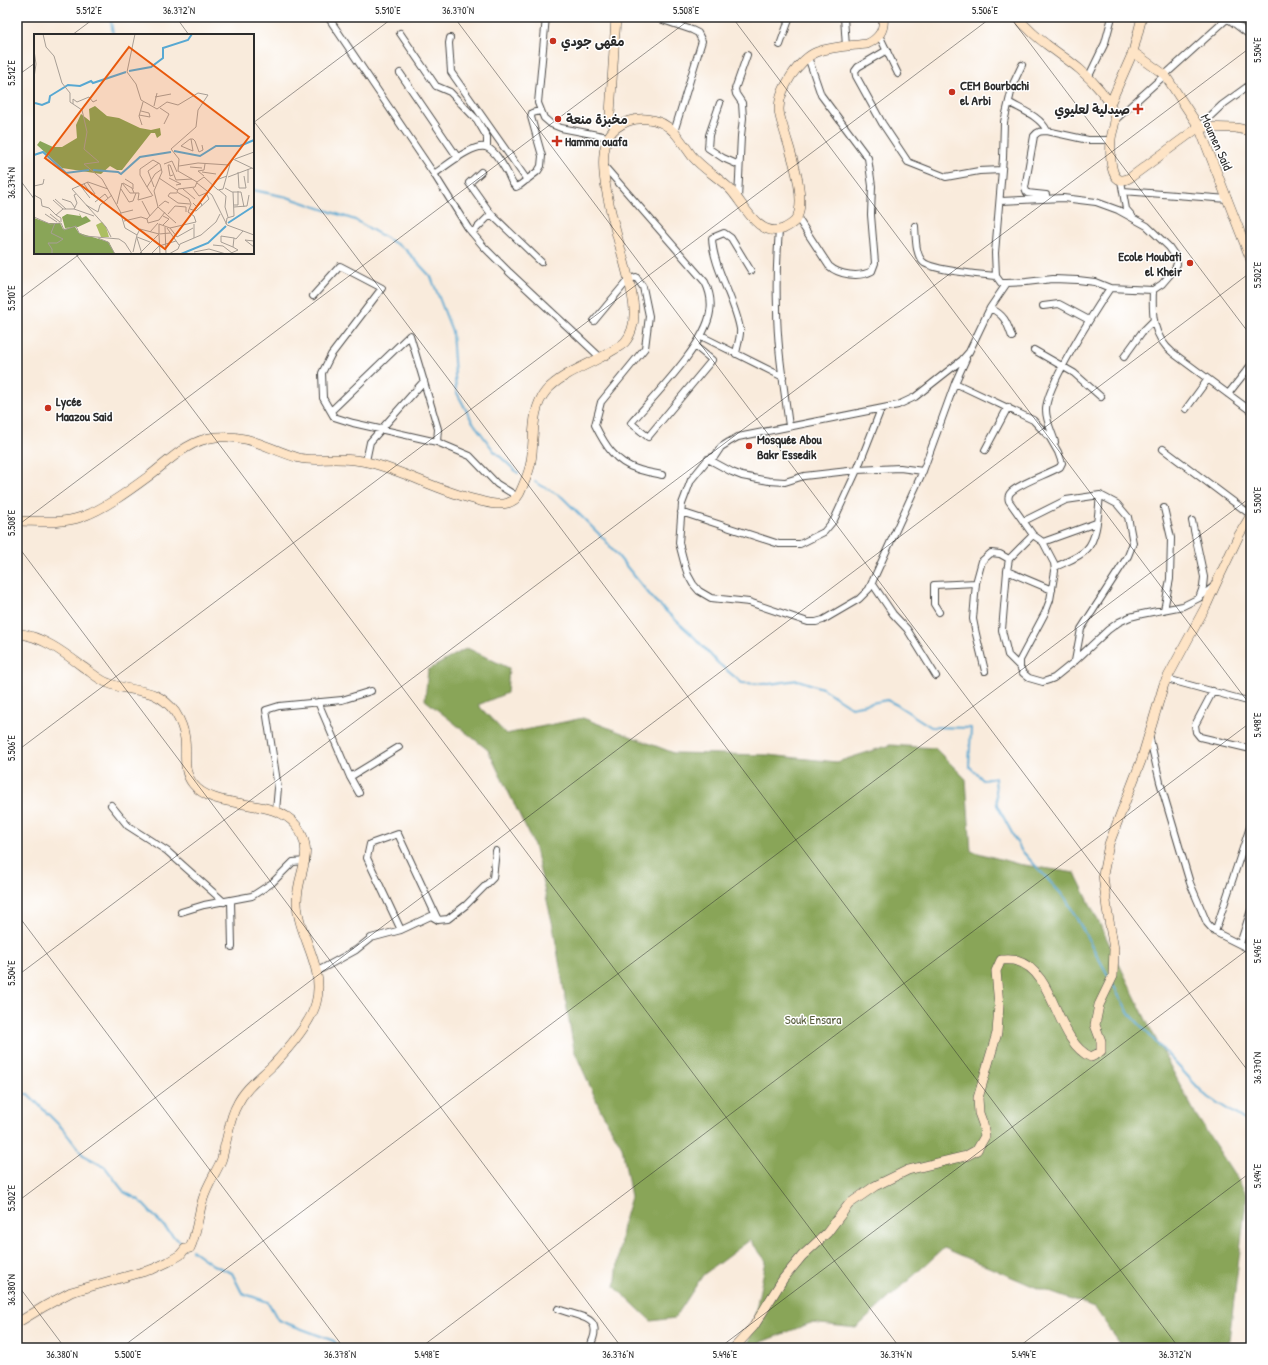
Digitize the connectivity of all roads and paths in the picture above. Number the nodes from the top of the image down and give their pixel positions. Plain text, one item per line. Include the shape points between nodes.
1 (328, 17) edge
2 (546, 17) edge
3 (616, 17) edge
4 (654, 17) edge
5 (790, 17) edge
6 (844, 17) edge
7 (883, 17) edge
8 (1017, 17) edge
9 (1112, 17) edge
10 (1142, 17) edge
11 (1227, 17) edge
12 (400, 32) dead end
13 (879, 35) junction
14 (1251, 36) edge
15 (450, 38) dead end
16 (780, 45) dead end
17 (846, 47) junction
18 (887, 50) junction
19 (1133, 52) junction
20 (746, 55) dead end
21 (808, 56) junction
22 (1022, 65) dead end
23 (400, 74) dead end
24 (898, 74) dead end
25 (1165, 75) junction
26 (1089, 76) junction
27 (1251, 84) edge
28 (1010, 103) junction
29 (720, 104) dead end
30 (1110, 104) junction
31 (540, 111) junction
32 (1115, 120) junction
33 (1199, 127) junction
34 (616, 128) junction
35 (1047, 131) junction
36 (1251, 131) edge
37 (674, 132) junction
38 (608, 137) junction
39 (1111, 140) junction
40 (487, 147) junction
41 (458, 158) junction
42 (602, 164) junction
43 (739, 165) junction
44 (1002, 170) junction
45 (481, 172) dead end
46 (434, 174) junction
47 (527, 180) junction
48 (1121, 181) junction
49 (1123, 191) junction
50 (1063, 198) junction
51 (1228, 199) junction
52 (738, 200) junction
53 (1000, 201) junction
54 (491, 214) junction
55 (797, 217) junction
56 (915, 226) dead end
57 (1147, 226) junction
58 (779, 230) junction
59 (472, 233) junction
60 (1251, 260) edge
61 (541, 262) dead end
62 (751, 271) dead end
63 (996, 276) junction
64 (628, 280) junction
65 (1007, 283) junction
66 (1110, 288) junction
67 (1153, 290) junction
68 (313, 296) dead end
69 (1043, 306) dead end
70 (990, 308) junction
71 (594, 320) dead end
72 (1089, 320) junction
73 (1154, 320) junction
74 (701, 336) junction
75 (1012, 337) dead end
76 (695, 346) junction
77 (1034, 350) dead end
78 (969, 352) junction
79 (736, 354) junction
80 (1124, 357) dead end
81 (601, 358) junction
82 (1251, 365) edge
83 (1063, 366) junction
84 (783, 377) junction
85 (1208, 379) junction
86 (424, 381) junction
87 (955, 383) junction
88 (1228, 394) junction
89 (1101, 397) dead end
90 (1008, 407) junction
91 (882, 409) junction
92 (1186, 409) dead end
93 (331, 411) junction
94 (1251, 411) edge
95 (789, 426) junction
96 (381, 428) junction
97 (437, 442) junction
98 (1163, 449) dead end
99 (984, 450) dead end
100 (1058, 452) junction
101 (708, 459) junction
102 (366, 461) junction
103 (857, 470) junction
104 (923, 471) junction
105 (662, 475) dead end
106 (1100, 495) junction
107 (518, 497) junction
108 (1164, 508) dead end
109 (681, 512) junction
110 (1251, 515) edge
111 (17, 521) edge
112 (1024, 521) junction
113 (1192, 521) dead end
114 (1096, 522) junction
115 (1033, 535) junction
116 (1043, 542) junction
117 (1010, 559) junction
118 (1054, 567) junction
119 (1007, 571) junction
120 (976, 582) junction
121 (872, 583) junction
122 (1215, 586) junction
123 (1052, 590) junction
124 (1199, 598) junction
125 (1164, 610) junction
126 (939, 612) dead end
127 (17, 633) edge
128 (1075, 661) junction
129 (1020, 667) junction
130 (985, 671) dead end
131 (936, 676) dead end
132 (1167, 679) junction
133 (371, 691) dead end
134 (1213, 691) junction
135 (318, 702) junction
136 (1251, 702) edge
137 (1149, 733) junction
138 (399, 747) dead end
139 (1251, 749) edge
140 (350, 777) junction
141 (359, 793) dead end
142 (111, 805) dead end
143 (276, 812) junction
144 (1251, 824) edge
145 (496, 851) dead end
146 (306, 861) junction
147 (228, 901) junction
148 (1251, 910) edge
149 (181, 912) dead end
150 (438, 920) junction
151 (400, 930) junction
152 (1215, 932) junction
153 (1240, 944) junction
154 (232, 947) dead end
155 (1251, 950) edge
156 (316, 972) junction
157 (558, 1309) dead end
158 (17, 1323) edge
159 (589, 1348) edge
160 (734, 1348) edge

1 - 46 street
2 - 31 street via 538,103
3 - 34 main road via 610,114 611,122
4 - 37 street via 692,30 698,33 702,41
5 - 16 street
6 - 17 street
7 - 13 main road
8 - 26 main road via 1025,27
9 - 26 street via 1105,43
10 - 19 main road
11 - 14 street
11 - 25 street
12 - 40 street via 436,86 450,92 477,120 487,137
13 - 17 main road via 867,44
13 - 18 street
15 - 47 street via 451,72
17 - 21 main road via 822,50
18 - 24 street
18 - 44 street via 855,71 882,123 908,162 946,177
19 - 25 main road, Moumen Said
19 - 30 main road
20 - 43 street via 735,89 742,103 744,118
21 - 55 main road via 786,85 779,109 799,191
21 - 55 street via 821,95 868,158 872,186 871,215 875,263 872,271 856,274 834,271
22 - 28 street via 1013,84
23 - 41 street
25 - 32 street
25 - 33 main road, Moumen Said
26 - 30 main road
27 - 33 street via 1222,105
28 - 35 street via 1038,120
28 - 44 street via 1004,122
29 - 43 street via 708,136 708,148
30 - 32 main road
31 - 38 street via 551,124 561,128
31 - 47 street via 532,113 531,117 542,156 541,166
32 - 39 main road
33 - 36 main road
33 - 48 main road via 1126,181
33 - 51 main road, Moumen Said
34 - 37 main road via 631,120 643,118 658,121
34 - 38 main road
35 - 39 street via 1088,140
35 - 50 street via 1041,131 1034,136 1026,191
37 - 52 main road via 705,170 729,188
38 - 42 main road
39 - 48 main road via 1111,167
40 - 41 street via 473,148
40 - 47 street via 499,160 513,185 516,187
41 - 46 street
42 - 64 main road
42 - 74 street via 705,282 709,290 711,307
43 - 52 street
44 - 53 street
45 - 54 street via 469,183
46 - 59 street
48 - 49 street
49 - 51 street
49 - 57 street via 1126,209
50 - 53 street
50 - 57 street via 1096,202 1118,210
51 - 60 main road, Moumen Said
52 - 58 main road via 764,228
53 - 63 street via 995,253
54 - 59 street
54 - 61 street
55 - 58 main road via 793,223
56 - 63 street via 918,253 924,262 932,266
57 - 67 street via 1169,247 1176,257 1177,264 1162,284
58 - 84 street via 777,308
59 - 81 street via 509,272
62 - 79 street via 732,238 724,233 712,238 712,250 729,293 740,331
63 - 65 street via 1001,283
64 - 71 street
64 - 81 main road via 634,316 631,331 625,341
64 - 105 street via 636,277 643,287 649,316 645,348 601,402 595,425 604,444 622,463 638,470
65 - 66 street via 1053,279 1078,280 1095,282
65 - 70 street
66 - 67 street
66 - 72 street
67 - 73 street
68 - 93 street via 340,266 382,288 331,355 322,373 323,398
69 - 72 street via 1059,304
70 - 75 street via 999,312 1006,321
70 - 78 street
72 - 83 street
73 - 80 street
73 - 85 street via 1157,333 1168,349
74 - 76 street
74 - 79 street
76 - 76 street via 712,360 648,437 631,423
77 - 83 street
78 - 87 street
78 - 91 street via 957,365 915,397
79 - 84 street
81 - 107 main road via 553,384 542,397 536,412 529,469
82 - 88 street
83 - 89 street
83 - 100 street via 1050,390 1046,410
84 - 95 street
85 - 88 street
85 - 92 street
86 - 93 street via 410,334
86 - 96 street
86 - 97 street via 438,429
87 - 90 street
87 - 104 street
88 - 94 street
90 - 99 street
90 - 100 street via 1033,420 1050,438
91 - 95 street
91 - 103 street
93 - 96 street via 334,417
95 - 101 street via 738,437
96 - 97 street
96 - 102 street via 370,442
97 - 107 street via 470,456 497,484
98 - 110 street
100 - 112 street via 1062,463 1060,467 1010,493 1008,497
101 - 103 street via 742,476 768,481 785,482 804,476
101 - 109 street via 691,480
102 - 107 main road via 450,493 480,501 504,504
102 - 111 main road via 312,460 254,441 214,437 185,447 148,477 90,514 64,521
103 - 104 street via 900,468
103 - 109 street via 834,520 824,532 800,544 779,544
104 - 121 street
106 - 112 street via 1066,500
106 - 114 street
106 - 128 street via 1117,504 1128,517 1133,543 1128,556 1081,629
108 - 125 street via 1171,538 1170,579
109 - 121 street via 679,543 688,574 699,591 711,598 749,602 808,622 816,622 859,599
110 - 122 main road
112 - 115 street
113 - 124 street via 1204,577
114 - 116 street
114 - 118 street via 1095,537 1087,550 1074,559
115 - 116 street
115 - 117 street
116 - 118 street
117 - 119 street
117 - 120 street via 991,553 982,561
118 - 123 street
119 - 123 street
119 - 129 street via 1002,630 1008,655
120 - 126 street via 934,585 934,604
120 - 130 street via 973,619
121 - 131 street via 893,614 907,629
122 - 124 street
122 - 132 main road
123 - 129 street via 1045,613 1020,660
124 - 125 street via 1184,606
125 - 128 street via 1119,622
127 - 143 main road via 41,639 59,648 105,682 152,693 164,701 175,712 182,725 185,767 194,785 219,799
128 - 129 street via 1054,678 1042,682 1029,678
132 - 134 street
132 - 137 main road
133 - 135 street via 342,700
134 - 136 street
134 - 139 street via 1195,725 1196,732 1200,736
135 - 140 street
135 - 143 street via 266,710 278,788
137 - 152 street via 1160,782 1190,883 1207,922
137 - 160 main road via 1141,761 1108,844 1104,875 1114,949 1113,976 1099,1005 1095,1025 1101,1041 1101,1052 1091,1057 1084,1054 1075,1044 1042,981 1029,966 1016,960 1001,960 996,971 999,1005 996,1033 978,1098 985,1136 977,1150 966,1156 908,1170 875,1186 849,1204 827,1233 802,1256 783,1279 754,1326
138 - 140 street
140 - 141 street
142 - 147 street via 128,826 167,851
143 - 146 main road via 294,822 302,833 306,846
144 - 152 street
145 - 150 street via 493,878 448,919
146 - 147 street via 292,862 272,883 252,896
146 - 156 main road via 298,887 297,901 299,917
147 - 149 street
147 - 154 street
148 - 153 street
150 - 151 street via 431,916
150 - 151 street via 398,834 370,844 367,858
151 - 156 street via 371,938 356,950
152 - 153 street
153 - 155 street
156 - 158 main road via 318,990 311,1016 274,1064 246,1091 233,1112 221,1161 202,1202 194,1241 188,1249 153,1269 72,1292
157 - 159 street via 593,1322 596,1329 595,1338

